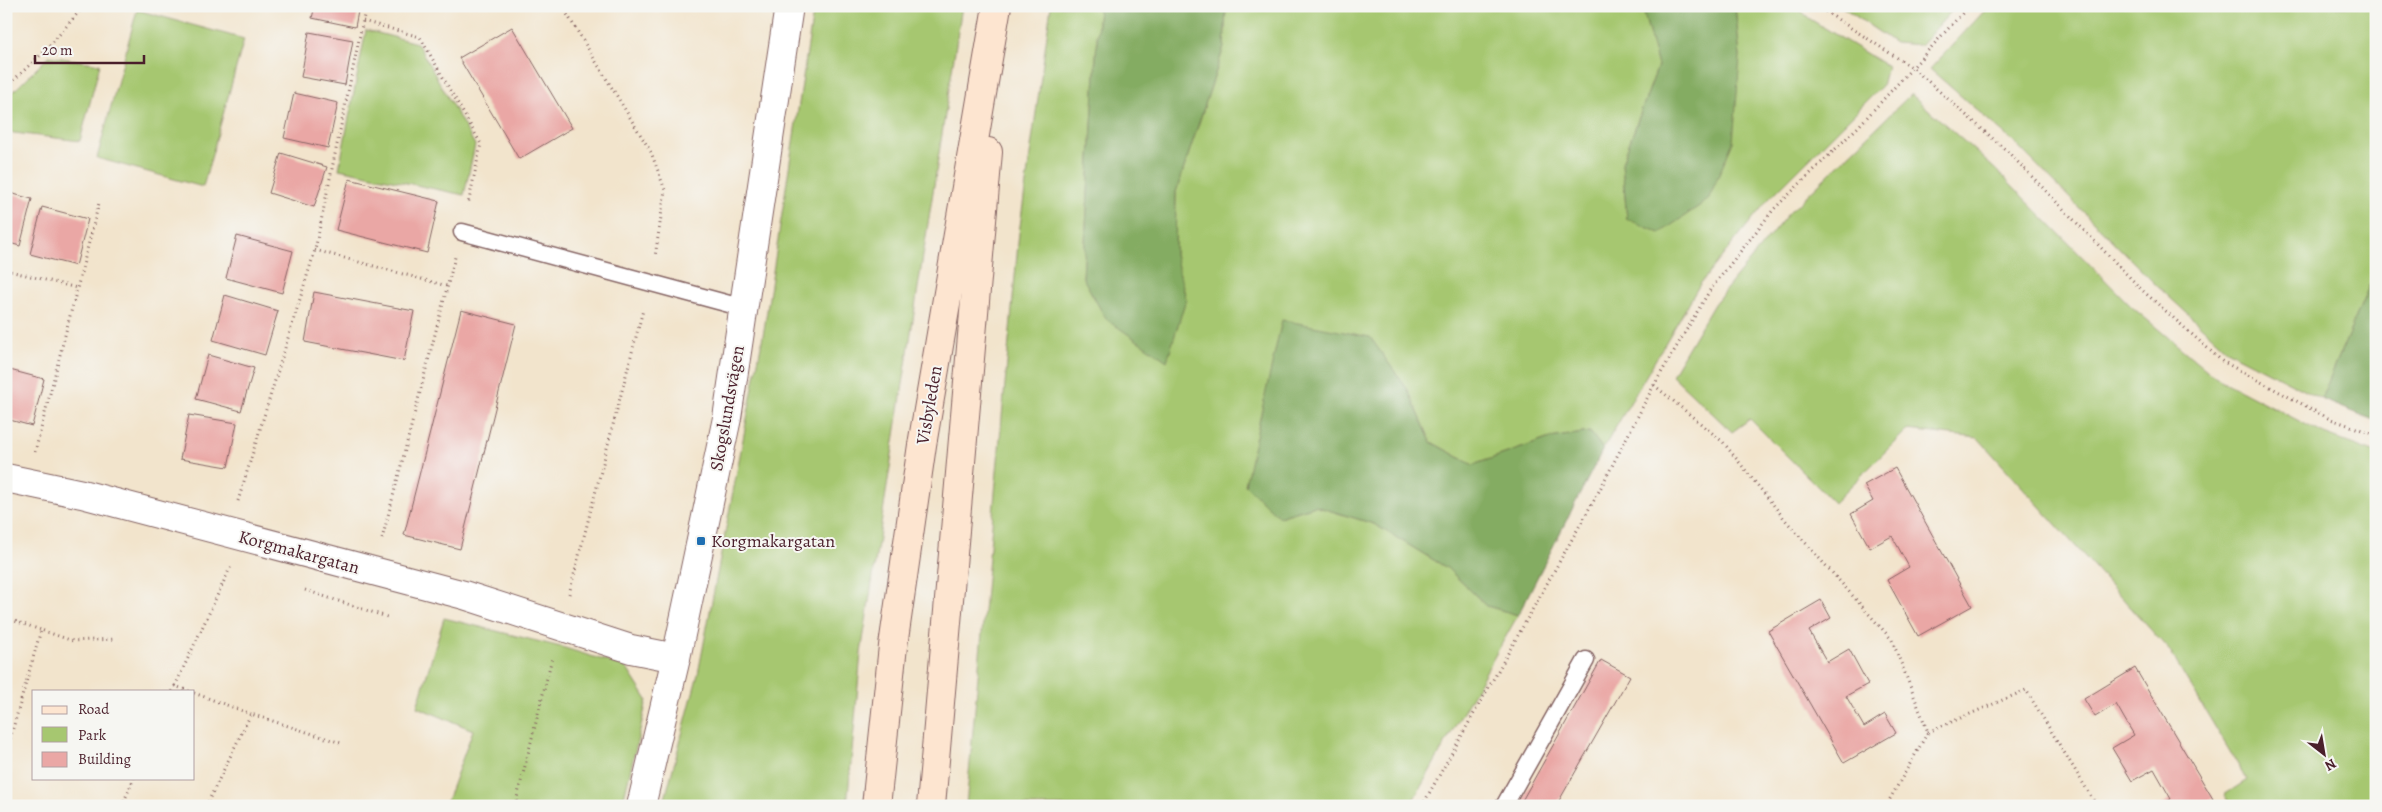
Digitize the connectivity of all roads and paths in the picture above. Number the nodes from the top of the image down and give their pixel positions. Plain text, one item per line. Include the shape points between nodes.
1 (84, 6) edge
2 (366, 6) edge
3 (562, 6) edge
4 (789, 6) edge
5 (997, 6) edge
6 (1001, 6) edge
7 (1817, 6) edge
8 (1969, 6) edge
9 (363, 21) junction
10 (1913, 68) junction
11 (6, 87) edge
12 (99, 203) dead end
13 (462, 232) junction
14 (315, 250) junction
15 (6, 270) edge
16 (650, 283) junction
17 (448, 286) junction
18 (77, 288) junction
19 (744, 308) junction
20 (1654, 385) junction
21 (2376, 436) edge
22 (34, 455) dead end
23 (6, 478) edge
24 (228, 534) junction
25 (240, 568) dead end
26 (373, 572) junction
27 (296, 586) dead end
28 (387, 617) dead end
29 (6, 618) edge
30 (560, 627) junction
31 (41, 630) junction
32 (115, 639) dead end
33 (676, 658) junction
34 (1586, 660) dead end
35 (175, 686) junction
36 (173, 690) edge
37 (186, 690) edge
38 (195, 693) edge
39 (251, 714) junction
40 (1928, 732) junction
41 (341, 743) dead end
42 (6, 754) edge
43 (133, 780) edge
44 (122, 806) edge
45 (206, 806) edge
46 (515, 806) edge
47 (641, 806) edge
48 (876, 806) edge
49 (931, 806) edge
50 (1422, 806) edge
51 (1504, 806) edge
52 (1886, 806) edge
53 (2097, 806) edge

1 - 11 path via 45,51
2 - 9 path
3 - 16 path via 651,152 665,190
4 - 19 street, Skogslundsvägen
5 - 48 main road, Visbyleden via 922,445 893,646
6 - 49 main road, Visbyleden
7 - 10 path
8 - 10 path
9 - 13 path via 420,37 481,144
9 - 14 path
10 - 20 path via 1774,209 1710,290
10 - 21 path via 2008,152 2142,290 2222,361 2328,418
12 - 18 path
13 - 16 lane
13 - 17 path
14 - 17 path
14 - 24 path
15 - 18 path
16 - 19 lane
16 - 30 path
17 - 26 path
18 - 22 path
19 - 33 street, Skogslundsvägen via 727,418
20 - 40 path via 1723,442 1787,522 1892,640
20 - 50 path via 1598,493
23 - 24 street, Korgmakargatan via 82,494
24 - 26 street, Korgmakargatan
25 - 35 path via 231,565
26 - 30 street, Korgmakargatan via 464,595
27 - 28 path
29 - 31 path
30 - 33 street, Korgmakargatan via 631,649
30 - 46 path
31 - 32 path via 74,641
31 - 42 path
33 - 47 street, Skogslundsvägen
34 - 51 lane
35 - 36 path
35 - 37 path
38 - 39 path
39 - 41 path
39 - 45 path
40 - 52 path
40 - 53 path via 2026,690
43 - 44 path

